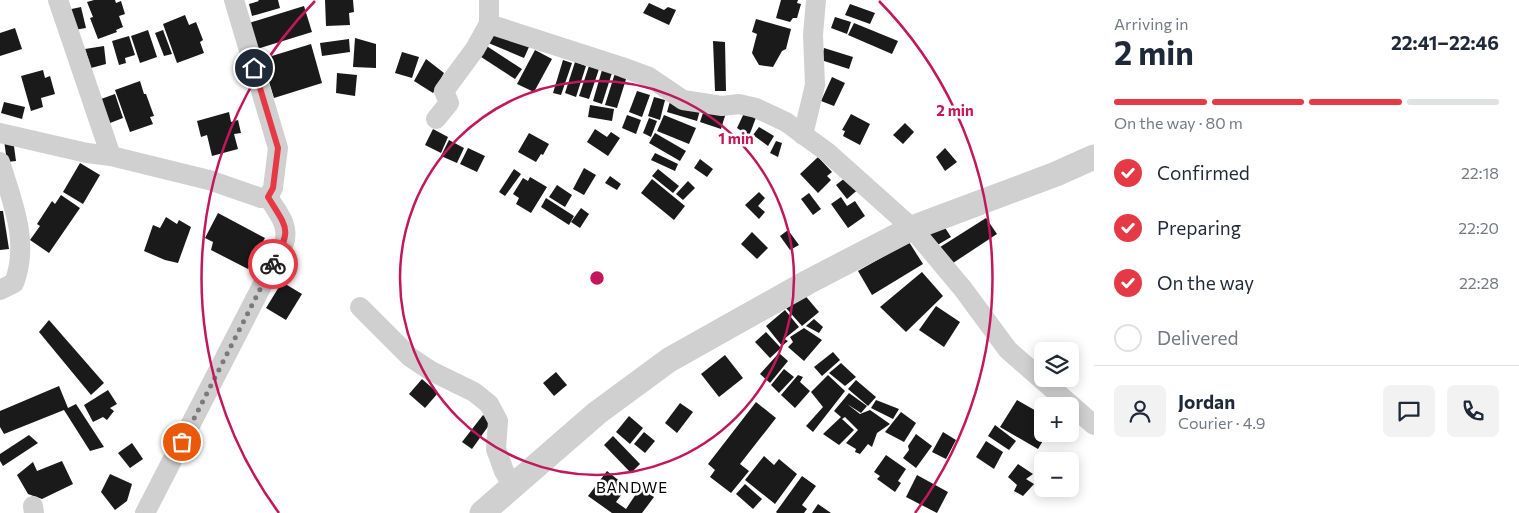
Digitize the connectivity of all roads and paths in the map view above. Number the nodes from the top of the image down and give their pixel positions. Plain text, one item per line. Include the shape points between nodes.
1 (58, 0) edge
2 (234, 0) edge
3 (489, 0) edge
4 (816, 0) edge
5 (489, 24) junction
6 (436, 119) dead end
7 (0, 133) edge
8 (803, 135) junction
9 (111, 156) junction
10 (1094, 157) edge
11 (0, 162) edge
12 (3, 184) edge
13 (268, 197) junction
14 (912, 228) junction
15 (0, 290) edge
16 (360, 307) dead end
17 (1094, 425) edge
18 (513, 486) junction
19 (145, 513) edge
20 (482, 513) edge

1 - 9 street
2 - 13 street via 278,148 273,188
3 - 5 street
4 - 8 street via 813,35 815,85
5 - 6 street via 444,91 449,103
5 - 8 street via 622,67 649,78 682,100 756,108 786,122
7 - 9 street
8 - 14 street via 827,152
9 - 13 street via 209,180 261,198
10 - 14 street
11 - 12 street
12 - 15 street via 13,201 21,253 14,283
13 - 19 street via 286,228 284,243
14 - 17 street via 1008,350
14 - 18 street via 669,360 597,413
16 - 18 street via 410,357 430,371 474,392 489,404 498,421 496,450
18 - 20 street

